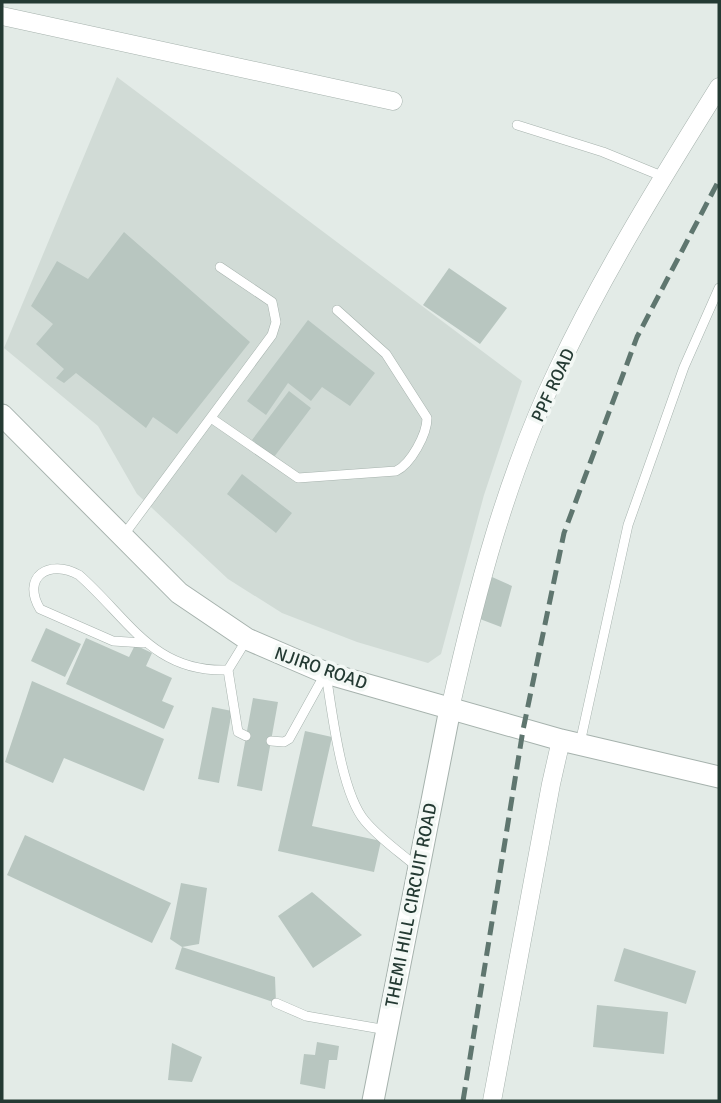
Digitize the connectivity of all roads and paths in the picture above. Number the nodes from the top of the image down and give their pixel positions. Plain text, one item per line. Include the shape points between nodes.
1 (2, 16) edge
2 (719, 87) edge
3 (393, 101) dead end
4 (517, 125) dead end
5 (665, 177) junction
6 (220, 267) dead end
7 (719, 288) edge
8 (337, 310) dead end
9 (2, 415) edge
10 (211, 418) junction
11 (123, 537) junction
12 (247, 639) junction
13 (144, 643) junction
14 (228, 670) junction
15 (326, 673) junction
16 (450, 709) junction
17 (246, 736) dead end
18 (271, 741) dead end
19 (570, 742) junction
20 (719, 778) edge
21 (418, 869) junction
22 (276, 1003) dead end
23 (387, 1030) junction
24 (373, 1101) edge
25 (492, 1101) edge

1 - 3 street
2 - 5 street, PPF ROAD
4 - 5 lane
5 - 16 street, PPF ROAD via 576,334 527,441 484,566
6 - 10 lane via 272,302 276,322 272,335
7 - 19 lane via 684,368 628,525
8 - 10 lane via 386,354 427,418 427,429 403,467 371,474 298,478
9 - 11 street, NJIRO ROAD
10 - 11 lane
11 - 12 street, NJIRO ROAD via 179,593
12 - 14 lane
12 - 15 street, NJIRO ROAD
13 - 13 lane via 79,575 53,567 42,572 34,586 40,609 113,641
13 - 14 lane via 188,666
14 - 17 lane via 238,732
15 - 16 street, NJIRO ROAD
15 - 18 lane via 289,739
15 - 21 lane via 356,806 365,821
16 - 19 street, NJIRO ROAD
16 - 21 street, THEMI HILL CIRCUIT ROAD
19 - 20 street, NJIRO ROAD
19 - 25 street via 551,784
21 - 23 street, THEMI HILL CIRCUIT ROAD
22 - 23 lane via 306,1016
23 - 24 street, THEMI HILL CIRCUIT ROAD

